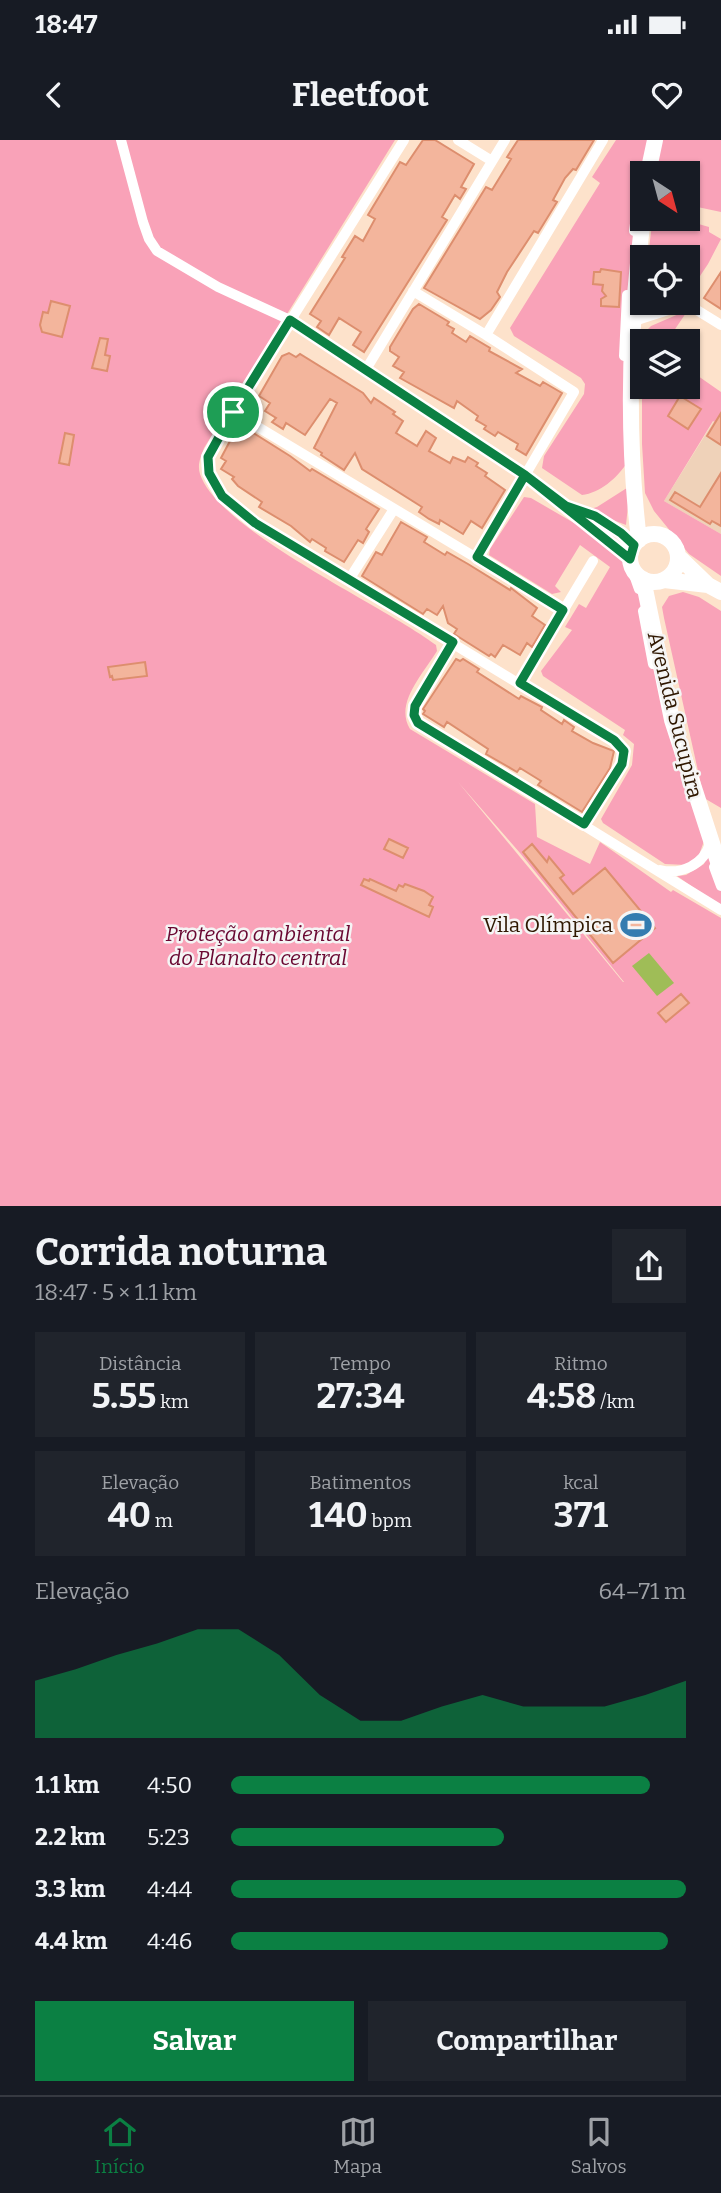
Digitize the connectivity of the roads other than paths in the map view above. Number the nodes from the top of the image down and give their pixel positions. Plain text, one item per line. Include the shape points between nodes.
1 (121, 140) edge
2 (404, 140) edge
3 (458, 140) edge
4 (505, 140) edge
5 (603, 140) edge
6 (648, 140) edge
7 (655, 140) edge
8 (492, 161) junction
9 (644, 161) edge
10 (651, 161) edge
11 (635, 231) edge
12 (642, 231) edge
13 (413, 291) junction
14 (290, 320) junction
15 (631, 322) junction
16 (721, 325) edge
17 (486, 335) junction
18 (365, 371) junction
19 (233, 412) junction
20 (627, 466) dead end
21 (525, 475) junction
22 (633, 490) junction
23 (394, 509) junction
24 (657, 535) junction
25 (633, 550) junction
26 (678, 556) junction
27 (477, 557) junction
28 (593, 561) dead end
29 (350, 578) junction
30 (656, 580) junction
31 (714, 588) edge
32 (563, 610) junction
33 (453, 642) junction
34 (520, 683) junction
35 (584, 824) junction
36 (709, 847) junction
37 (655, 869) junction
38 (721, 871) edge
39 (721, 886) edge
40 (721, 911) edge

1 - 14 street via 143,222 157,251 218,287
2 - 14 street
3 - 8 street
4 - 8 street
5 - 17 street
6 - 9 street
7 - 10 street
8 - 13 street
11 - 20 street via 624,331
12 - 15 street
13 - 17 street
13 - 18 street
14 - 18 street
14 - 19 street
15 - 16 street via 687,304
15 - 22 street
17 - 21 street via 574,392
18 - 21 street
19 - 23 street
19 - 29 street via 208,457 209,473 222,496 255,523
21 - 25 street via 566,506 595,516 621,533
21 - 27 street
22 - 24 street
22 - 25 street
23 - 27 street
23 - 29 street
24 - 25 street
24 - 26 street via 671,541
25 - 30 street via 634,572
25 - 36 street via 663,712
26 - 30 street via 675,570
26 - 31 street
27 - 32 street
28 - 32 street
29 - 33 street
30 - 31 street
30 - 36 street, Avenida Sucupira via 647,597 672,720
32 - 34 street
33 - 34 street
33 - 35 street via 415,706 418,723
34 - 35 street via 614,740 624,751 622,764
35 - 37 street
36 - 37 street via 700,861 686,869 673,873
36 - 38 street, Avenida Sucupira
36 - 39 street
37 - 40 street

